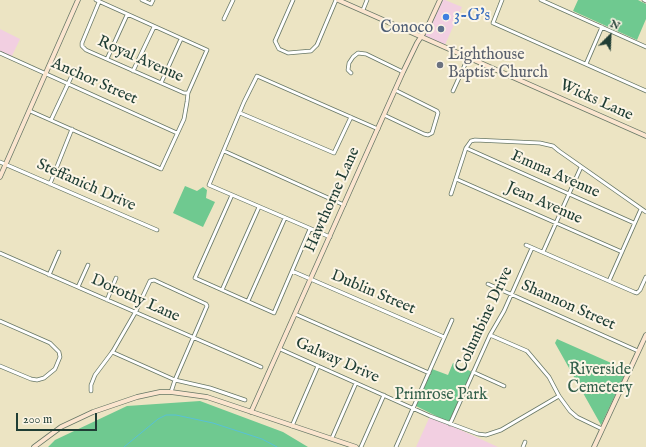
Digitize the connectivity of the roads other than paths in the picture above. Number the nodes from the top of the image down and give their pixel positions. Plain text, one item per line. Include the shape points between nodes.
1 (78, 0) edge
2 (96, 0) edge
3 (142, 0) edge
4 (153, 0) edge
5 (233, 0) edge
6 (293, 0) edge
7 (337, 0) edge
8 (367, 0) edge
9 (440, 0) edge
10 (502, 0) edge
11 (541, 0) edge
12 (100, 2) junction
13 (363, 10) junction
14 (127, 15) junction
15 (224, 19) dead end
16 (154, 27) junction
17 (602, 27) junction
18 (420, 37) junction
19 (181, 39) junction
20 (646, 47) edge
21 (0, 53) edge
22 (468, 58) junction
23 (107, 59) junction
24 (586, 64) junction
25 (75, 69) dead end
26 (133, 71) junction
27 (403, 72) junction
28 (351, 73) dead end
29 (46, 74) junction
30 (161, 83) junction
31 (68, 84) junction
32 (395, 90) junction
33 (453, 91) dead end
34 (646, 91) edge
35 (188, 93) junction
36 (30, 110) junction
37 (240, 113) junction
38 (384, 115) junction
39 (351, 117) junction
40 (51, 120) junction
41 (378, 128) junction
42 (72, 129) junction
43 (177, 132) junction
44 (645, 134) edge
45 (466, 148) junction
46 (224, 151) junction
47 (0, 162) edge
48 (6, 164) junction
49 (581, 167) junction
50 (0, 177) edge
51 (456, 179) junction
52 (50, 184) junction
53 (451, 194) dead end
54 (569, 194) junction
55 (232, 195) junction
56 (344, 205) junction
57 (259, 207) junction
58 (641, 209) junction
59 (646, 212) edge
60 (285, 218) junction
61 (556, 223) junction
62 (634, 223) junction
63 (310, 229) junction
64 (157, 230) dead end
65 (330, 238) junction
66 (526, 245) dead end
67 (532, 248) junction
68 (59, 252) dead end
69 (543, 252) junction
70 (622, 252) junction
71 (0, 253) edge
72 (88, 265) dead end
73 (292, 271) junction
74 (49, 275) junction
75 (646, 277) edge
76 (116, 278) dead end
77 (310, 279) junction
78 (609, 282) junction
79 (488, 284) dead end
80 (78, 287) junction
81 (222, 290) junction
82 (512, 294) junction
83 (107, 300) junction
84 (248, 301) junction
85 (135, 313) junction
86 (295, 314) junction
87 (452, 320) dead end
88 (0, 321) edge
89 (490, 335) junction
90 (646, 335) edge
91 (444, 337) junction
92 (194, 338) junction
93 (280, 349) junction
94 (638, 351) junction
95 (112, 352) junction
96 (0, 366) edge
97 (318, 366) junction
98 (261, 367) dead end
99 (473, 372) junction
100 (429, 373) junction
101 (175, 380) junction
102 (356, 383) junction
103 (504, 386) dead end
104 (91, 391) dead end
105 (171, 392) junction
106 (384, 395) junction
107 (559, 396) junction
108 (245, 400) dead end
109 (414, 408) junction
110 (251, 412) junction
111 (450, 424) junction
112 (292, 426) junction
113 (602, 429) junction
114 (332, 438) junction
115 (524, 442) dead end
116 (34, 447) edge
117 (356, 447) edge
118 (361, 447) edge
119 (396, 447) edge
120 (522, 447) edge
121 (594, 447) edge

1 - 29 street
2 - 12 street
3 - 4 street via 151,4
5 - 15 street
6 - 7 street via 275,41 278,49 288,52 310,51 317,45
7 - 13 street, Wicks Lane
8 - 13 street
9 - 18 street, Hawthorne Lane
10 - 24 street via 492,23
11 - 17 street
12 - 14 street
12 - 23 street, Royal Avenue via 82,46
13 - 18 street, Wicks Lane
14 - 16 street
14 - 23 street
16 - 19 street
16 - 26 street
17 - 20 street
17 - 24 street
18 - 22 street, Wicks Lane
18 - 27 street, Hawthorne Lane
19 - 30 street
19 - 35 street via 207,50
21 - 29 street, Anchor Street
22 - 33 street
22 - 44 street, Wicks Lane
23 - 26 street, Royal Avenue
24 - 34 street
25 - 31 street
26 - 30 street, Royal Avenue
27 - 28 street via 366,54 358,53 349,63 348,70
27 - 32 street, Hawthorne Lane
29 - 31 street, Anchor Street
29 - 36 street
30 - 35 street, Royal Avenue
31 - 40 street
31 - 43 street, Anchor Street
32 - 38 street, Hawthorne Lane
32 - 38 street via 435,109 438,114 432,133 428,135
35 - 43 street via 184,119
36 - 40 street
36 - 48 street
37 - 39 street via 334,153
37 - 39 street via 257,76
37 - 46 street
38 - 41 street, Hawthorne Lane
39 - 41 street
40 - 42 street
41 - 56 street, Hawthorne Lane
42 - 43 street via 161,169
42 - 52 street
45 - 49 street via 475,140 540,143 553,146
45 - 51 street
45 - 54 street, Emma Avenue
46 - 55 street via 209,185
46 - 56 street
47 - 48 street, Steffanich Drive
48 - 50 street
48 - 52 street, Steffanich Drive
49 - 54 street
49 - 58 street
51 - 53 street
51 - 61 street, Jean Avenue
52 - 64 street, Steffanich Drive
54 - 61 street
54 - 62 street, Emma Avenue
55 - 57 street
55 - 81 street via 195,278
56 - 65 street, Hawthorne Lane
57 - 60 street
57 - 81 street
58 - 59 street
58 - 62 street
60 - 63 street
60 - 84 street
61 - 69 street
61 - 70 street, Jean Avenue
62 - 70 street
63 - 65 street
63 - 73 street
65 - 77 street, Hawthorne Lane
66 - 67 street
67 - 69 street
67 - 82 street, Columbine Drive
68 - 74 street
69 - 78 street
70 - 78 street
71 - 74 street, Dorothy Lane
72 - 80 street
73 - 77 street, Dublin Street
73 - 84 street via 274,312
74 - 80 street, Dorothy Lane
75 - 78 street via 637,293
76 - 83 street
77 - 86 street, Hawthorne Lane
77 - 91 street, Dublin Street
79 - 82 street, Shannon Street
80 - 83 street, Dorothy Lane
81 - 84 street
82 - 89 street, Columbine Drive
82 - 94 street, Shannon Street
83 - 85 street, Dorothy Lane
85 - 92 street, Dorothy Lane
85 - 92 street via 150,281 154,280 208,306
85 - 95 street
86 - 93 street, Hawthorne Lane
86 - 100 street
87 - 91 street
88 - 96 street via 50,343 59,352 60,357 54,369 44,378 37,380 31,380
89 - 99 street, Columbine Drive
89 - 107 street via 526,351 548,377
90 - 94 street
91 - 100 street
92 - 98 street, Dorothy Lane
92 - 101 street
93 - 97 street, Galway Drive
93 - 110 street, Hawthorne Lane
94 - 113 street
95 - 101 street
95 - 104 street via 95,375
97 - 102 street, Galway Drive
97 - 112 street
99 - 103 street
99 - 111 street, Columbine Drive
100 - 109 street
101 - 105 street
101 - 108 street
102 - 106 street, Galway Drive
102 - 114 street
105 - 110 street via 207,397
105 - 116 street via 136,397 93,412 61,428
106 - 109 street, Galway Drive
106 - 118 street
107 - 111 street, Galway Drive via 512,425 486,435
107 - 113 street via 577,417
109 - 111 street, Galway Drive
109 - 119 street
110 - 112 street
112 - 114 street
113 - 121 street
114 - 117 street
115 - 120 street

